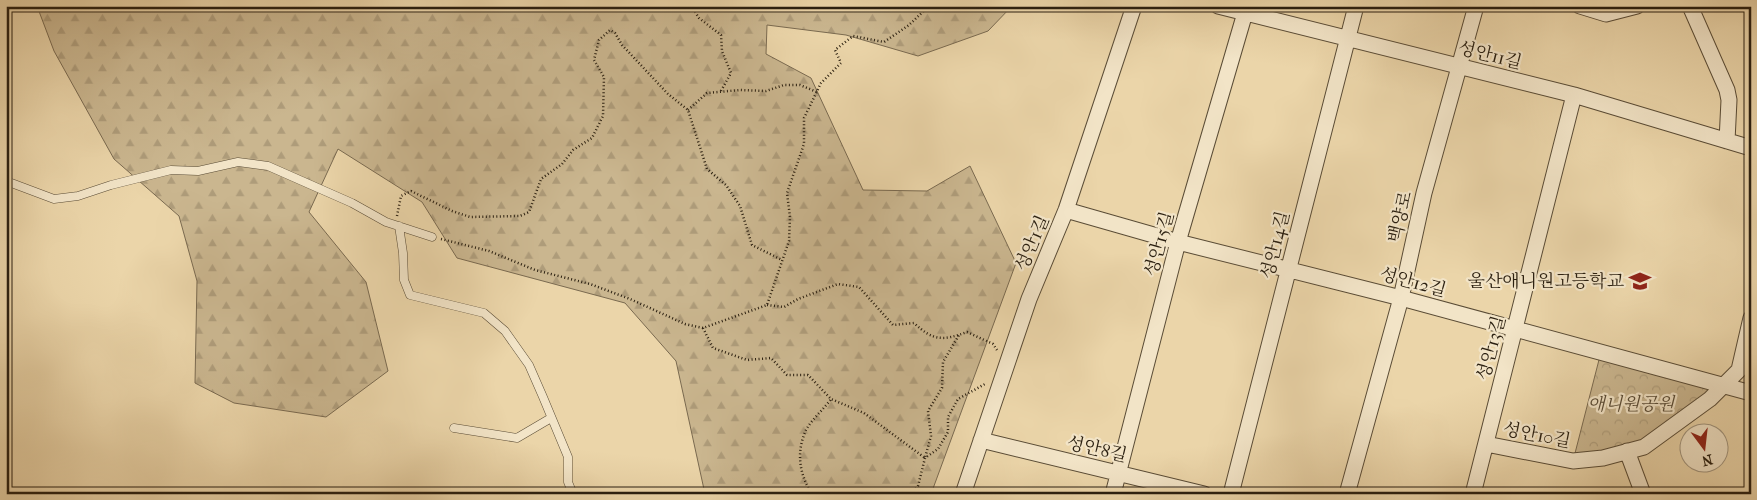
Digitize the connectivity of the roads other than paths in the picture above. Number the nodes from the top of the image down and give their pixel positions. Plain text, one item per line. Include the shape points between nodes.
1 (1134, 6) edge
2 (1218, 6) edge
3 (1356, 6) edge
4 (1476, 6) edge
5 (1580, 6) edge
6 (1637, 6) edge
7 (1690, 6) edge
8 (1246, 10) edge
9 (1347, 40) junction
10 (1461, 67) junction
11 (1574, 95) junction
12 (1727, 141) junction
13 (1751, 148) edge
14 (6, 181) edge
15 (1066, 210) junction
16 (397, 225) junction
17 (432, 237) road end
18 (1178, 242) junction
19 (1288, 270) junction
20 (1401, 298) junction
21 (1751, 318) edge
22 (1516, 329) junction
23 (1722, 385) junction
24 (1751, 393) edge
25 (552, 418) junction
26 (454, 428) dead end
27 (981, 440) junction
28 (1486, 444) junction
29 (1627, 451) junction
30 (1120, 473) junction
31 (573, 494) edge
32 (964, 494) edge
33 (1113, 494) edge
34 (1204, 494) edge
35 (1231, 494) edge
36 (1347, 494) edge
37 (1473, 494) edge
38 (1643, 494) edge

1 - 15 street, 성안1길
2 - 8 street, 성안11길
3 - 9 street, 성안14길
4 - 10 street, 백양로
5 - 6 street via 1606,14
7 - 12 street via 1727,90
8 - 9 street, 성안11길
8 - 18 street, 성안15길
9 - 10 street, 성안11길
9 - 19 street, 성안14길
10 - 11 street, 성안11길
10 - 20 street, 백양로 via 1424,193
11 - 12 street, 성안11길
11 - 22 street, 성안13길
12 - 13 street, 성안11길
14 - 16 lane via 54,199 78,196 111,184 171,170 198,171 238,162 268,166
15 - 18 street, 성안12길
15 - 27 street, 성안1길 via 1029,299
16 - 17 lane
16 - 25 lane via 403,252 404,280 410,295 484,313 505,331 529,366
18 - 19 street, 성안12길
18 - 30 street, 성안15길
19 - 20 street, 성안12길
19 - 35 street, 성안14길
20 - 22 street, 성안12길
20 - 36 street, 백양로
21 - 23 street, 성안10길 via 1739,370
22 - 23 street, 성안12길
22 - 28 street, 성안13길
23 - 24 street, 성안12길
23 - 29 street, 성안10길 via 1710,399 1644,447
25 - 26 lane via 518,438
25 - 31 lane via 568,457 568,482
27 - 30 street, 성안8길
27 - 32 street, 성안1길
28 - 29 street, 성안10길 via 1572,461 1603,458
28 - 37 street, 성안13길
29 - 38 street
30 - 33 street, 성안15길
30 - 34 street, 성안8길

